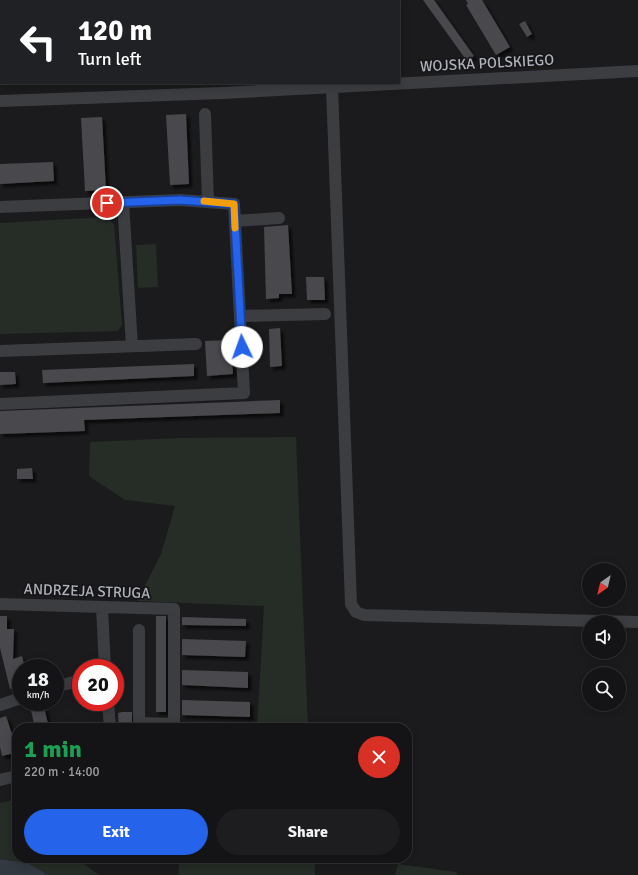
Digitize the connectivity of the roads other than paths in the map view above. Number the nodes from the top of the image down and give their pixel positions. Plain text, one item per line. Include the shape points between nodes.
1 (638, 71) edge
2 (400, 83) edge
3 (388, 84) edge
4 (332, 87) junction
5 (0, 101) edge
6 (206, 114) dead end
7 (123, 202) junction
8 (208, 202) junction
9 (0, 207) edge
10 (279, 218) dead end
11 (235, 221) junction
12 (325, 314) dead end
13 (240, 316) junction
14 (196, 344) dead end
15 (132, 346) junction
16 (0, 351) edge
17 (0, 404) edge
18 (0, 604) edge
19 (102, 607) junction
20 (638, 622) edge
21 (139, 630) dead end
22 (105, 659) edge
23 (12, 701) edge
24 (0, 705) edge
25 (109, 711) edge
26 (110, 723) edge
27 (139, 723) edge
28 (174, 723) edge
29 (12, 777) edge
30 (0, 780) edge

1 - 2 street, WOJSKA POLSKIEGO
3 - 4 street, WOJSKA POLSKIEGO
4 - 5 street, WOJSKA POLSKIEGO
4 - 20 street via 351,604 356,612 364,615
6 - 8 street
7 - 8 street
7 - 9 street
7 - 15 street
8 - 11 street via 234,204
10 - 11 street
11 - 13 street
12 - 13 street
13 - 17 street via 244,393
14 - 15 street
15 - 16 street
18 - 19 street, ANDRZEJA STRUGA
19 - 22 street
19 - 28 street, ANDRZEJA STRUGA via 174,609
21 - 27 street
23 - 24 street
25 - 26 street
29 - 30 street

